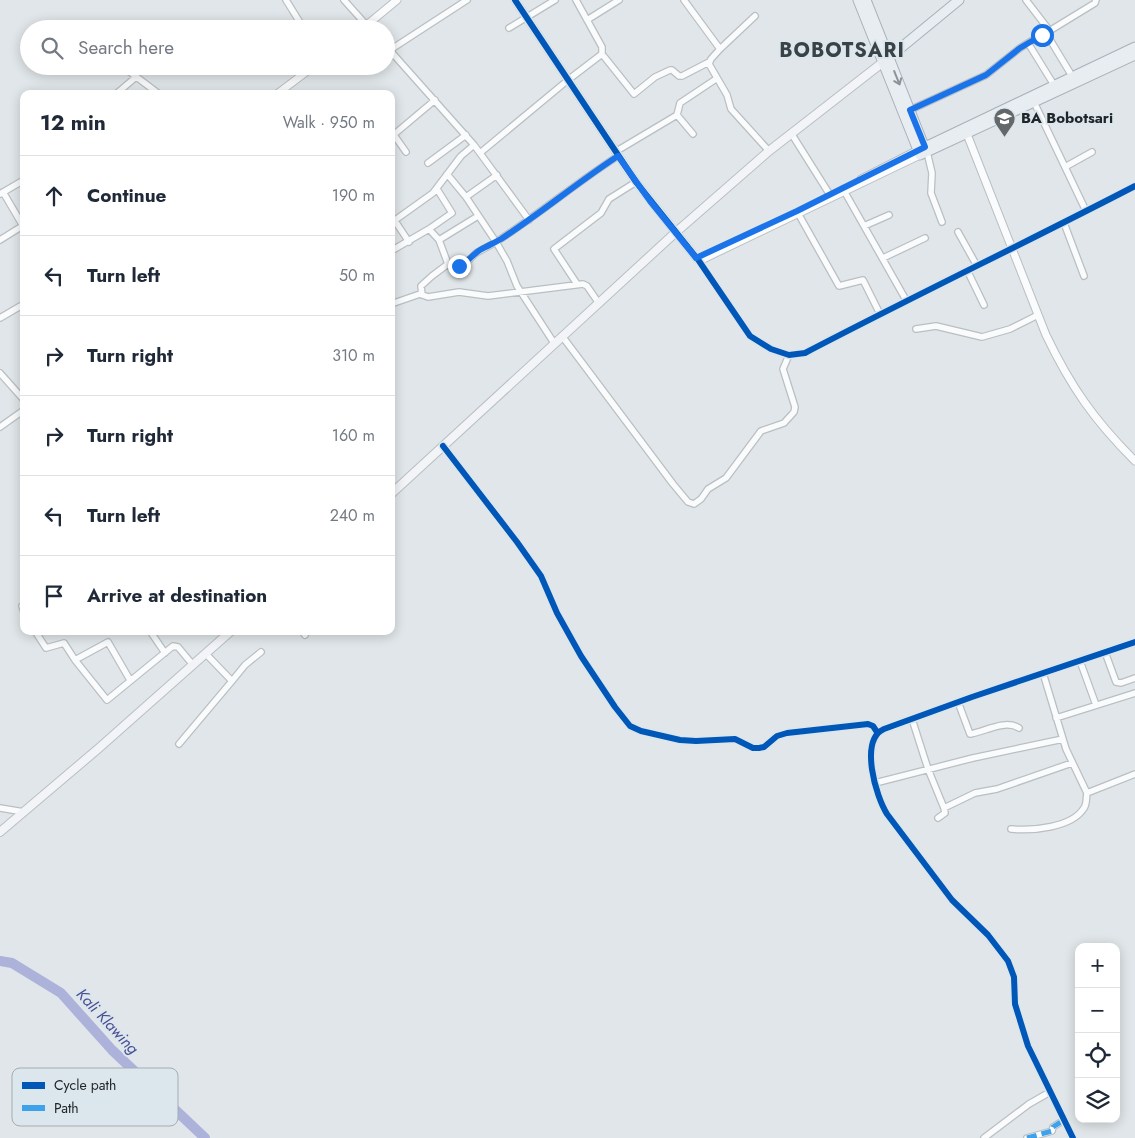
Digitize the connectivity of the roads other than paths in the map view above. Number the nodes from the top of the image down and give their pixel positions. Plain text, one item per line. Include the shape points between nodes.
1 (286, 0) edge
2 (344, 0) edge
3 (398, 0) edge
4 (467, 0) edge
5 (515, 0) edge
6 (555, 0) edge
7 (576, 0) edge
8 (619, 0) edge
9 (684, 0) edge
10 (858, 0) edge
11 (866, 0) edge
12 (959, 0) edge
13 (1026, 0) edge
14 (1096, 0) edge
15 (755, 16) dead end
16 (527, 17) junction
17 (298, 20) edge
18 (360, 20) edge
19 (374, 20) edge
20 (588, 20) junction
21 (508, 28) dead end
22 (1048, 32) junction
23 (1028, 43) junction
24 (395, 44) edge
25 (1135, 47) edge
26 (720, 49) junction
27 (602, 54) junction
28 (1135, 55) edge
29 (395, 56) edge
30 (886, 60) junction
31 (709, 62) junction
32 (1086, 73) junction
33 (133, 75) edge
34 (302, 75) edge
35 (1072, 76) junction
36 (136, 77) junction
37 (716, 79) junction
38 (568, 80) junction
39 (1054, 85) junction
40 (121, 90) edge
41 (154, 90) edge
42 (282, 90) edge
43 (1032, 99) junction
44 (434, 100) junction
45 (910, 110) junction
46 (677, 115) junction
47 (966, 131) junction
48 (395, 134) edge
49 (692, 134) dead end
50 (791, 134) junction
51 (466, 135) junction
52 (395, 138) edge
53 (474, 145) junction
54 (769, 151) junction
55 (922, 151) junction
56 (406, 152) dead end
57 (1092, 152) dead end
58 (480, 153) junction
59 (617, 154) junction
60 (428, 163) dead end
61 (1065, 167) junction
62 (447, 174) junction
63 (497, 175) junction
64 (20, 182) edge
65 (636, 182) junction
66 (1135, 186) edge
67 (436, 189) junction
68 (844, 190) junction
69 (1, 193) edge
70 (830, 195) junction
71 (466, 197) junction
72 (1086, 211) junction
73 (799, 215) junction
74 (889, 215) dead end
75 (478, 216) junction
76 (395, 220) edge
77 (529, 220) junction
78 (20, 222) edge
79 (942, 222) dead end
80 (1064, 223) junction
81 (395, 225) edge
82 (864, 226) junction
83 (20, 228) edge
84 (430, 229) junction
85 (676, 232) junction
86 (958, 232) dead end
87 (925, 238) dead end
88 (0, 240) edge
89 (439, 240) junction
90 (408, 242) junction
91 (496, 242) junction
92 (395, 249) edge
93 (1012, 250) junction
94 (883, 258) junction
95 (698, 260) junction
96 (448, 264) junction
97 (977, 266) junction
98 (968, 272) junction
99 (1084, 276) dead end
100 (577, 284) junction
101 (521, 292) junction
102 (422, 295) junction
103 (906, 300) junction
104 (598, 302) junction
105 (395, 303) edge
106 (984, 305) dead end
107 (20, 306) edge
108 (880, 314) junction
109 (1038, 315) junction
110 (0, 318) edge
111 (916, 329) dead end
112 (562, 336) junction
113 (554, 343) junction
114 (789, 355) junction
115 (0, 373) edge
116 (20, 396) edge
117 (20, 413) edge
118 (0, 428) edge
119 (443, 446) junction
120 (1135, 461) edge
121 (395, 490) edge
122 (37, 635) edge
123 (153, 635) edge
124 (225, 635) edge
125 (1135, 642) edge
126 (261, 652) dead end
127 (1106, 652) junction
128 (165, 653) junction
129 (206, 654) junction
130 (75, 660) junction
131 (1080, 661) junction
132 (193, 665) junction
133 (1043, 673) junction
134 (1135, 678) edge
135 (130, 680) junction
136 (232, 681) junction
137 (1122, 683) junction
138 (1135, 693) edge
139 (1125, 696) junction
140 (958, 702) junction
141 (1096, 705) junction
142 (1056, 718) junction
143 (912, 719) junction
144 (1019, 728) dead end
145 (877, 732) junction
146 (1063, 739) junction
147 (179, 744) dead end
148 (1072, 763) junction
149 (928, 769) junction
150 (1135, 774) edge
151 (875, 783) junction
152 (1087, 793) junction
153 (0, 808) edge
154 (944, 808) junction
155 (24, 812) junction
156 (938, 818) dead end
157 (1011, 829) dead end
158 (0, 832) edge
159 (1050, 1092) junction
160 (1064, 1120) junction
161 (984, 1138) edge
162 (1027, 1138) edge
163 (1073, 1138) edge

1 - 17 street
2 - 18 street
3 - 19 street
4 - 24 street
5 - 16 street
6 - 16 street
7 - 20 street
8 - 20 street
9 - 26 street
10 - 30 main road
11 - 30 main road
12 - 30 main road
13 - 22 street
14 - 22 street
15 - 26 street
16 - 21 street
16 - 38 street
20 - 27 street via 602,47
22 - 23 street
22 - 35 street
23 - 39 street
23 - 45 street via 986,75
25 - 32 main road
26 - 31 street
27 - 31 street via 634,94 655,76 670,70 682,76
27 - 38 street
28 - 32 main road
29 - 44 street
30 -> 45 main road
30 - 50 main road
30 - 55 main road
31 - 37 street
32 - 35 main road
32 - 43 main road
33 - 36 street
34 - 42 street
35 - 39 main road
36 - 40 street
36 - 41 street
37 - 46 street via 680,103
37 - 54 street via 731,109
38 - 58 street
38 - 59 street
39 - 43 main road
43 - 47 main road
43 - 61 street
44 - 48 street
44 - 51 street
45 - 55 main road
46 - 49 street
46 - 59 street
47 - 55 main road
47 - 93 street
50 - 54 main road
50 - 70 street
51 - 53 street
51 - 60 street
52 - 56 street
53 - 58 street
53 - 62 street
54 - 85 main road
55 - 68 street
55 - 79 street via 932,173 931,192
57 - 61 street
58 - 63 street
59 - 65 street
59 - 77 street
61 - 72 street
62 - 67 street
62 - 71 street
63 - 71 street
63 - 77 street
64 - 69 street
65 - 85 street
65 - 100 street via 609,199 601,213 554,249
66 - 72 street
67 - 76 street
67 - 84 street via 452,213
68 - 70 street
68 - 73 street
68 - 82 street
69 - 78 street
70 - 95 street
71 - 75 street
72 - 80 street
73 - 95 street
73 - 108 street via 839,286 863,280
74 - 82 street
75 - 89 street
75 - 91 street
77 - 91 street
80 - 93 street
80 - 99 street
81 - 90 street
82 - 94 street
83 - 88 street
84 - 89 street
84 - 90 street
85 - 95 street
85 - 104 main road
86 - 97 street
87 - 94 street
89 - 96 street
90 - 92 street
91 - 96 street via 459,266
91 - 101 street
93 - 97 street
93 - 109 street
94 - 103 street
95 - 114 street via 750,336
96 - 102 street via 421,286
97 - 98 street
98 - 103 street
98 - 106 street
100 - 101 street
100 - 104 street via 587,286
101 - 102 street via 488,296 459,292
101 - 113 street
102 - 105 street
103 - 108 street
104 - 112 main road
107 - 110 street
108 - 114 street via 805,353
109 - 111 street via 1010,330 982,337 936,326
109 - 120 street via 1056,357 1077,393
112 - 113 main road
112 - 114 street via 673,484 688,502 694,504 708,489 726,478 761,431 784,423 794,412 796,407 783,369
113 - 119 main road
115 - 116 street
117 - 118 street
119 - 121 main road
119 - 145 street via 541,576 581,656 630,726 680,740 736,739 753,748 764,747 776,736 787,733 868,724
122 - 130 street via 46,648 64,643
123 - 128 street
124 - 129 main road
125 - 127 street
126 - 136 street
127 - 131 street
127 - 137 street via 1115,680
128 - 132 street via 173,646 178,647
128 - 135 street
129 - 132 main road
129 - 136 street
130 - 135 street via 108,642
130 - 135 street via 107,700
131 - 133 street
131 - 141 street
132 - 155 main road
133 - 140 street
133 - 142 street
134 - 137 street
136 - 147 street
137 - 139 street
138 - 139 street
139 - 141 street
140 - 143 street
140 - 144 street via 970,734 1007,725
141 - 142 street
142 - 146 street
143 - 145 street
143 - 149 street
145 - 151 street via 871,760
146 - 148 street
146 - 149 street
148 - 152 street
148 - 154 street via 997,789 975,793
149 - 151 street
149 - 154 street
150 - 152 street
151 - 159 street via 880,803 904,838 952,900 988,935 1008,961 1014,977 1015,1004 1028,1046
152 - 157 street via 1084,808 1068,821 1053,826
153 - 155 street
154 - 156 street via 945,813
155 - 158 main road
159 - 160 street
159 - 161 street
160 - 162 street via 1052,1131
160 - 163 street

